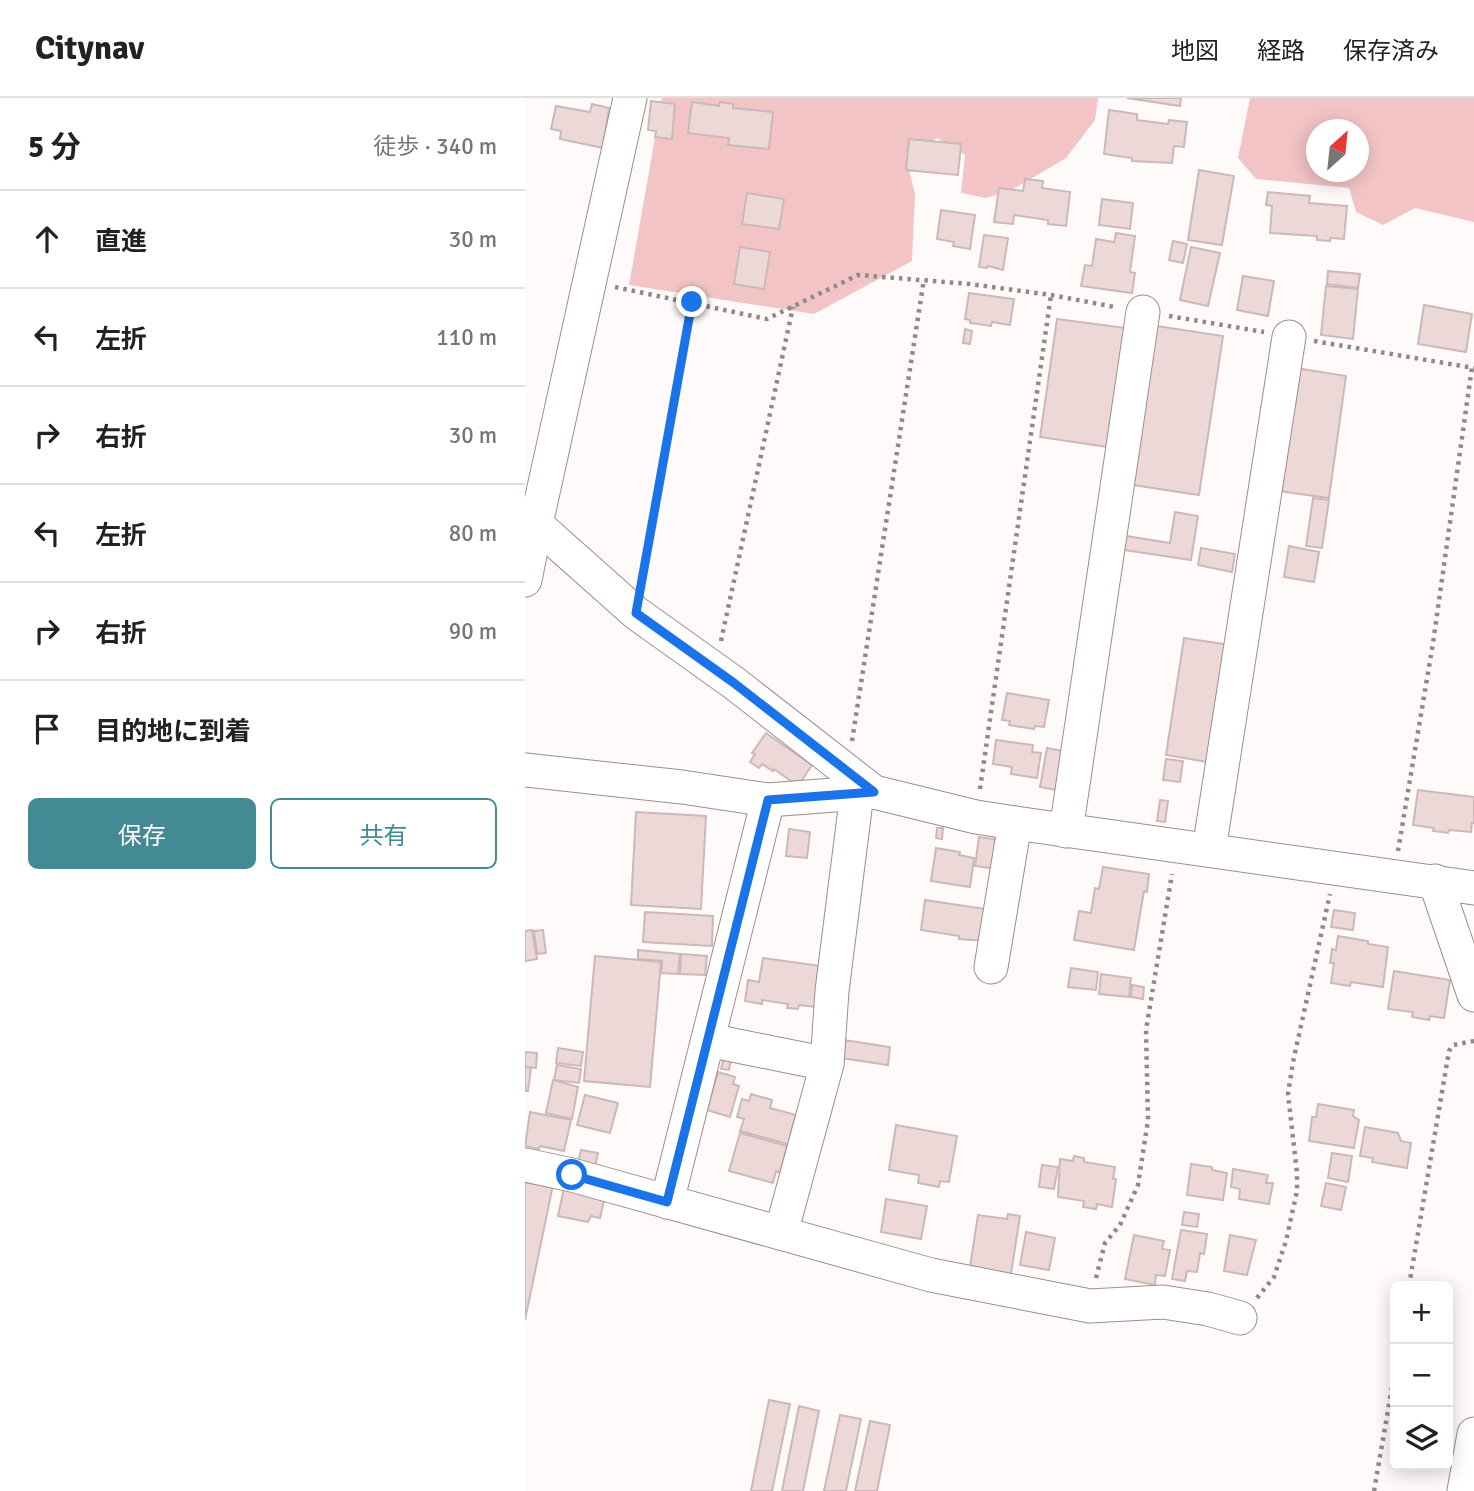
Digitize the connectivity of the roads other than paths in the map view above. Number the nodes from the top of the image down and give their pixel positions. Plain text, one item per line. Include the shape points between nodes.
1 (630, 98) edge
2 (1143, 312) road end
3 (1289, 337) road end
4 (531, 520) edge
5 (525, 580) edge
6 (525, 770) edge
7 (860, 785) junction
8 (768, 800) junction
9 (1016, 823) junction
10 (1066, 831) junction
11 (1193, 847) junction
12 (1435, 881) junction
13 (1474, 888) edge
14 (991, 967) dead end
15 (1474, 995) edge
16 (708, 1040) junction
17 (827, 1064) junction
18 (525, 1165) edge
19 (667, 1202) junction
20 (781, 1233) junction
21 (1240, 1318) road end
22 (1474, 1434) edge
23 (1464, 1491) edge

1 - 4 street
2 - 10 street
3 - 11 street
4 - 5 street
4 - 7 street via 636,613
6 - 8 street
7 - 8 street
7 - 9 street via 976,817
7 - 17 street via 832,990
8 - 16 street
9 - 10 street
9 - 14 street
10 - 11 street
11 - 12 street
12 - 13 street
12 - 15 street
16 - 17 street
16 - 19 street
17 - 20 street
18 - 19 street
19 - 20 street
20 - 21 street via 931,1275 1090,1306 1163,1302
22 - 23 street

